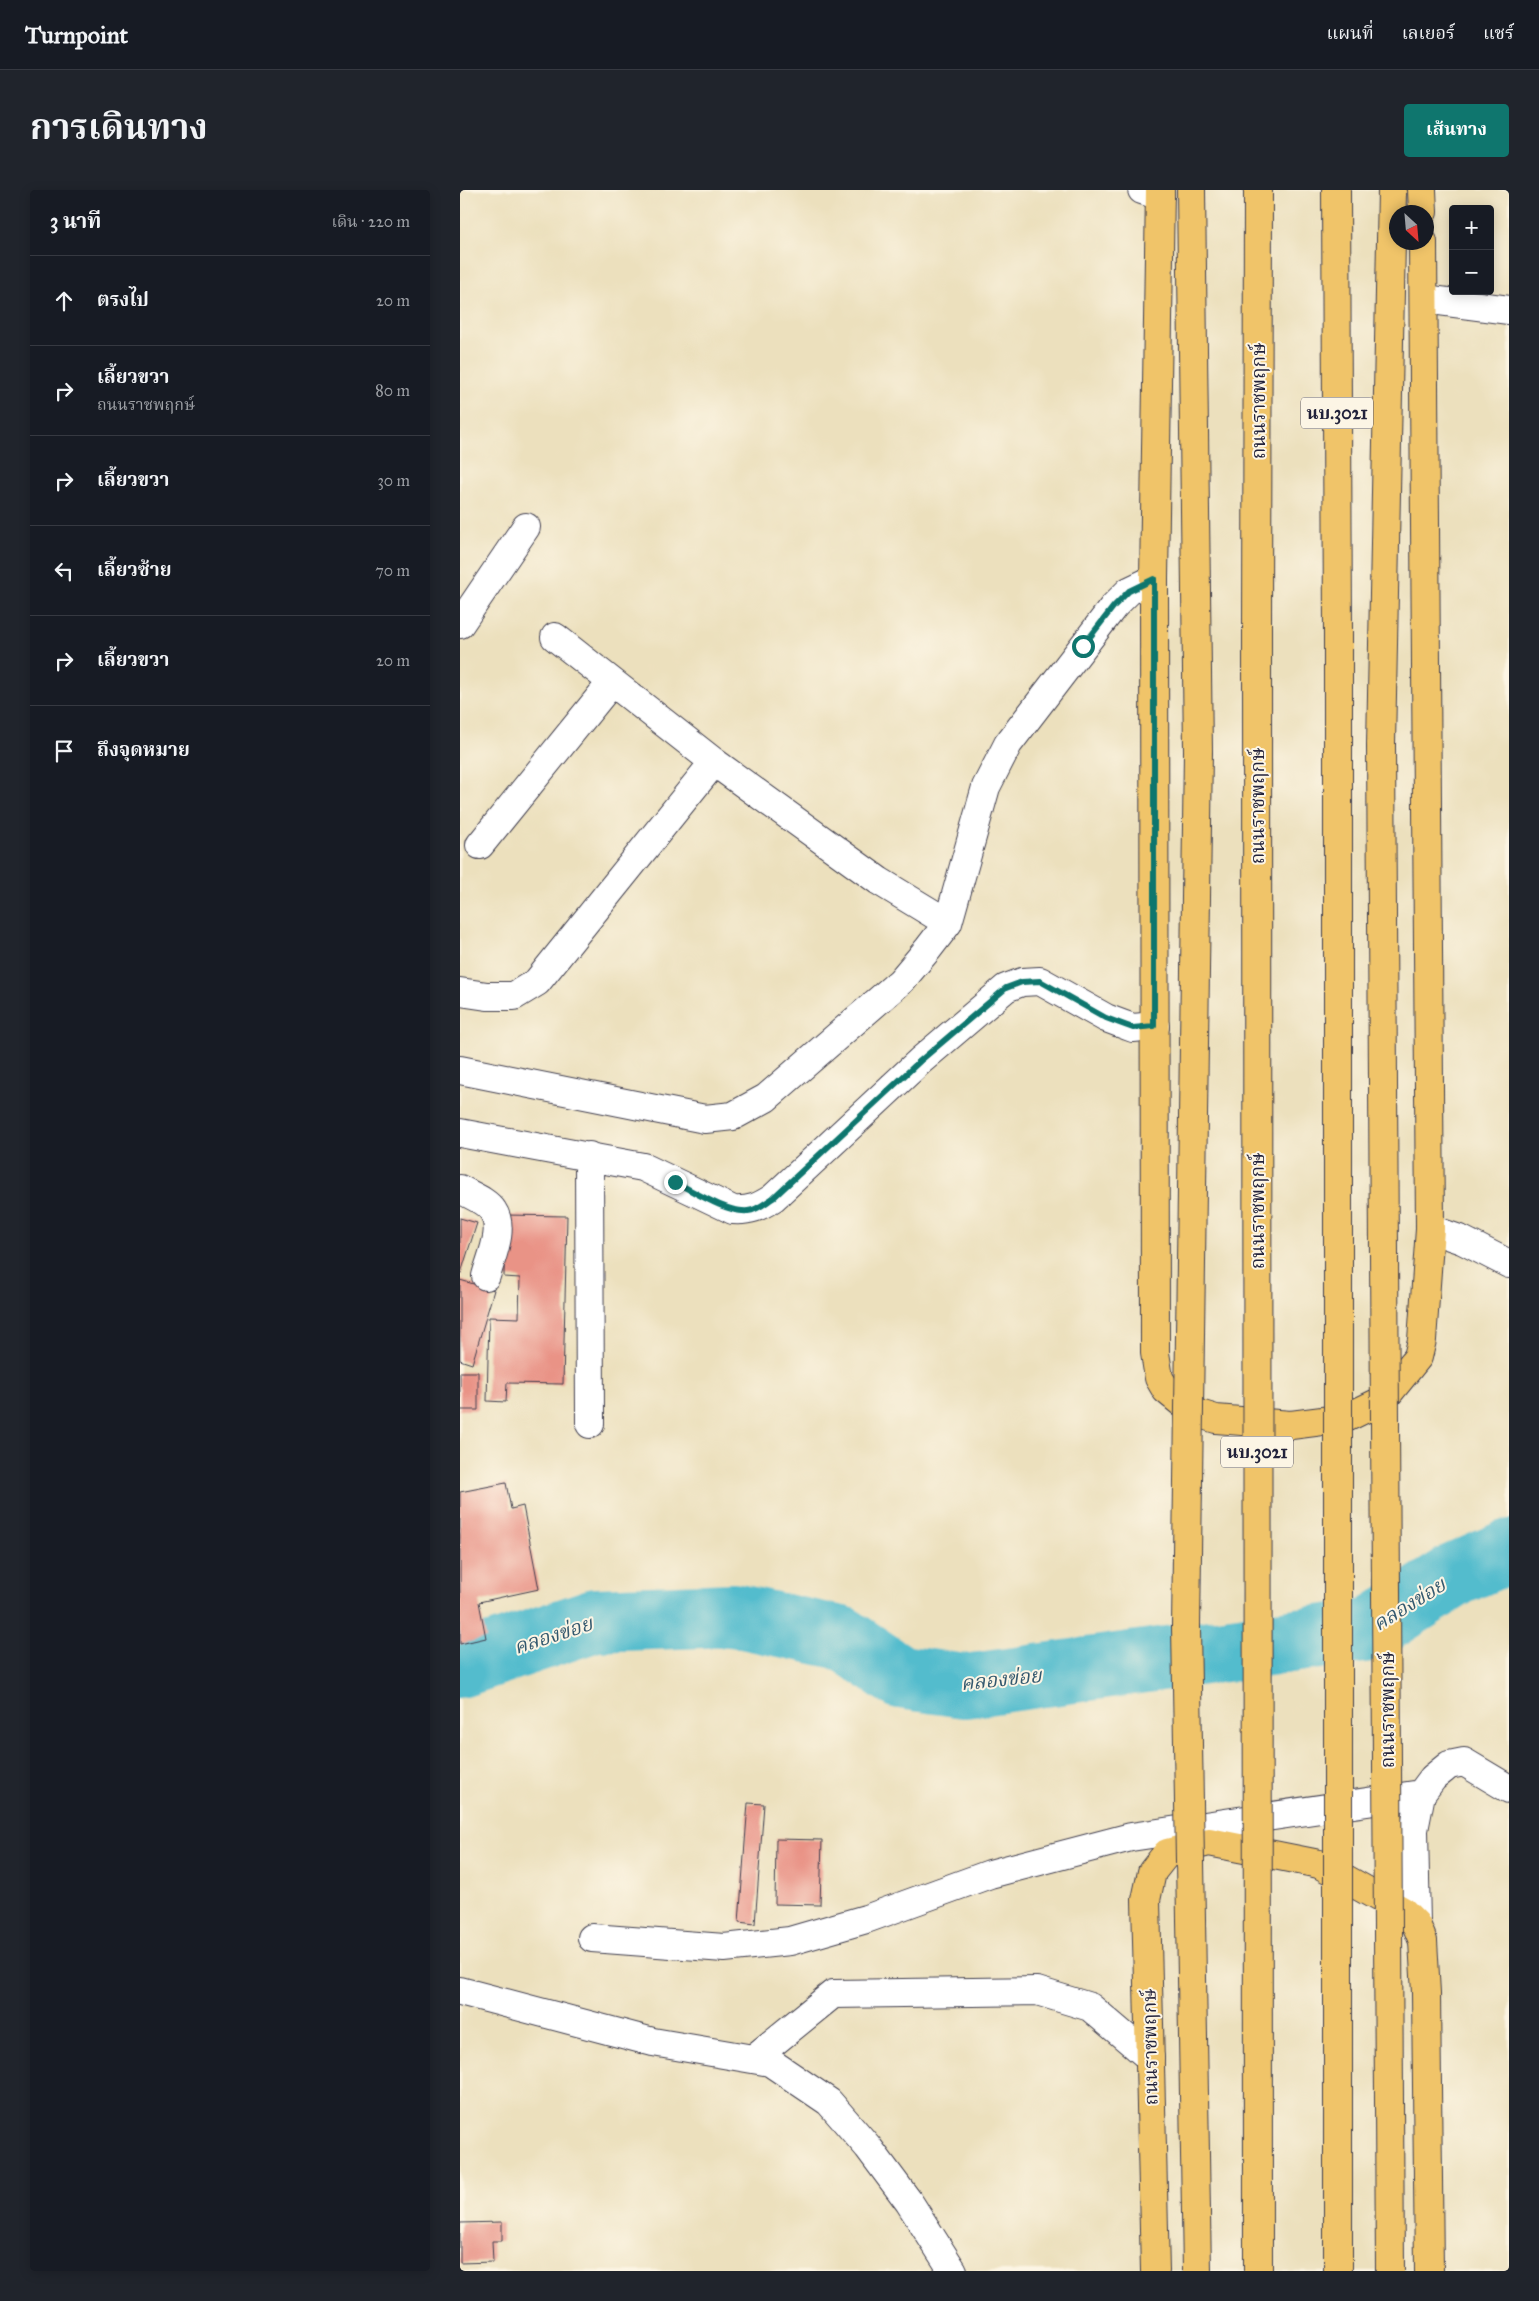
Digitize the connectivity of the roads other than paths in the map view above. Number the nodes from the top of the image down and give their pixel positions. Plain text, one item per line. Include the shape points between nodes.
1 (1191, 190) edge
2 (1258, 190) edge
3 (1336, 190) edge
4 (1392, 190) edge
5 (1422, 190) edge
6 (1154, 192) edge
7 (1423, 205) edge
8 (1423, 250) edge
9 (1424, 299) junction
10 (1509, 310) edge
11 (526, 527) dead end
12 (1154, 579) junction
13 (460, 624) edge
14 (556, 637) dead end
15 (612, 682) junction
16 (714, 762) junction
17 (480, 845) dead end
18 (948, 923) junction
19 (460, 992) edge
20 (1154, 1026) junction
21 (460, 1070) edge
22 (460, 1133) edge
23 (589, 1156) junction
24 (460, 1189) edge
25 (1430, 1229) junction
26 (1509, 1264) edge
27 (486, 1276) dead end
28 (590, 1424) dead end
29 (1509, 1789) edge
30 (1421, 1794) junction
31 (1416, 1924) junction
32 (592, 1938) dead end
33 (460, 1991) edge
34 (1150, 2058) junction
35 (752, 2060) junction
36 (953, 2271) edge
37 (1156, 2271) edge
38 (1197, 2271) edge
39 (1258, 2271) edge
40 (1338, 2271) edge
41 (1390, 2271) edge
42 (1429, 2271) edge

1 - 38 main road, bridge via 1198,751 1186,1627
2 - 39 main road, ถนนราชพฤกษ์ / นบ.3021, bridge
3 - 40 main road, นบ.3021, bridge
4 - 41 main road, ถนนราชพฤกษ์ / นบ.3021, bridge via 1381,744
5 - 7 main road
6 - 12 main road
8 - 9 main road
9 - 10 street
9 - 25 main road
11 - 13 street
12 - 18 street via 1129,591 1114,606 1008,744 986,787
12 - 20 main road
14 - 15 street
15 - 16 street
15 - 17 street
16 - 18 street via 879,880
16 - 19 street via 537,982 514,996
18 - 21 street via 901,981 766,1098 733,1116 705,1119
20 - 23 street via 1133,1028 1106,1018 1040,981 1022,982 1006,988 920,1061 773,1198 749,1211 733,1210 643,1167
20 - 25 main road via 1155,1353 1159,1378 1166,1390 1193,1412 1216,1418 1291,1425 1346,1418 1383,1400 1418,1357
22 - 23 street
23 - 28 street
24 - 27 street via 493,1210 498,1233
25 - 26 street via 1462,1240
29 - 30 street via 1464,1762 1449,1765
30 - 31 street via 1414,1830
30 - 32 street via 1131,1837 990,1874 866,1919 790,1941 724,1948
31 - 34 main road, ถนนราชพฤกษ์ via 1403,1911 1319,1864 1209,1842 1167,1853 1152,1872 1146,1900
31 - 42 main road via 1423,1941 1426,1993
33 - 35 street via 653,2042
34 - 35 street via 1090,2007 1037,1991 833,1994
34 - 37 main road, ถนนราชพฤกษ์
35 - 36 street via 770,2062 829,2102 909,2202

